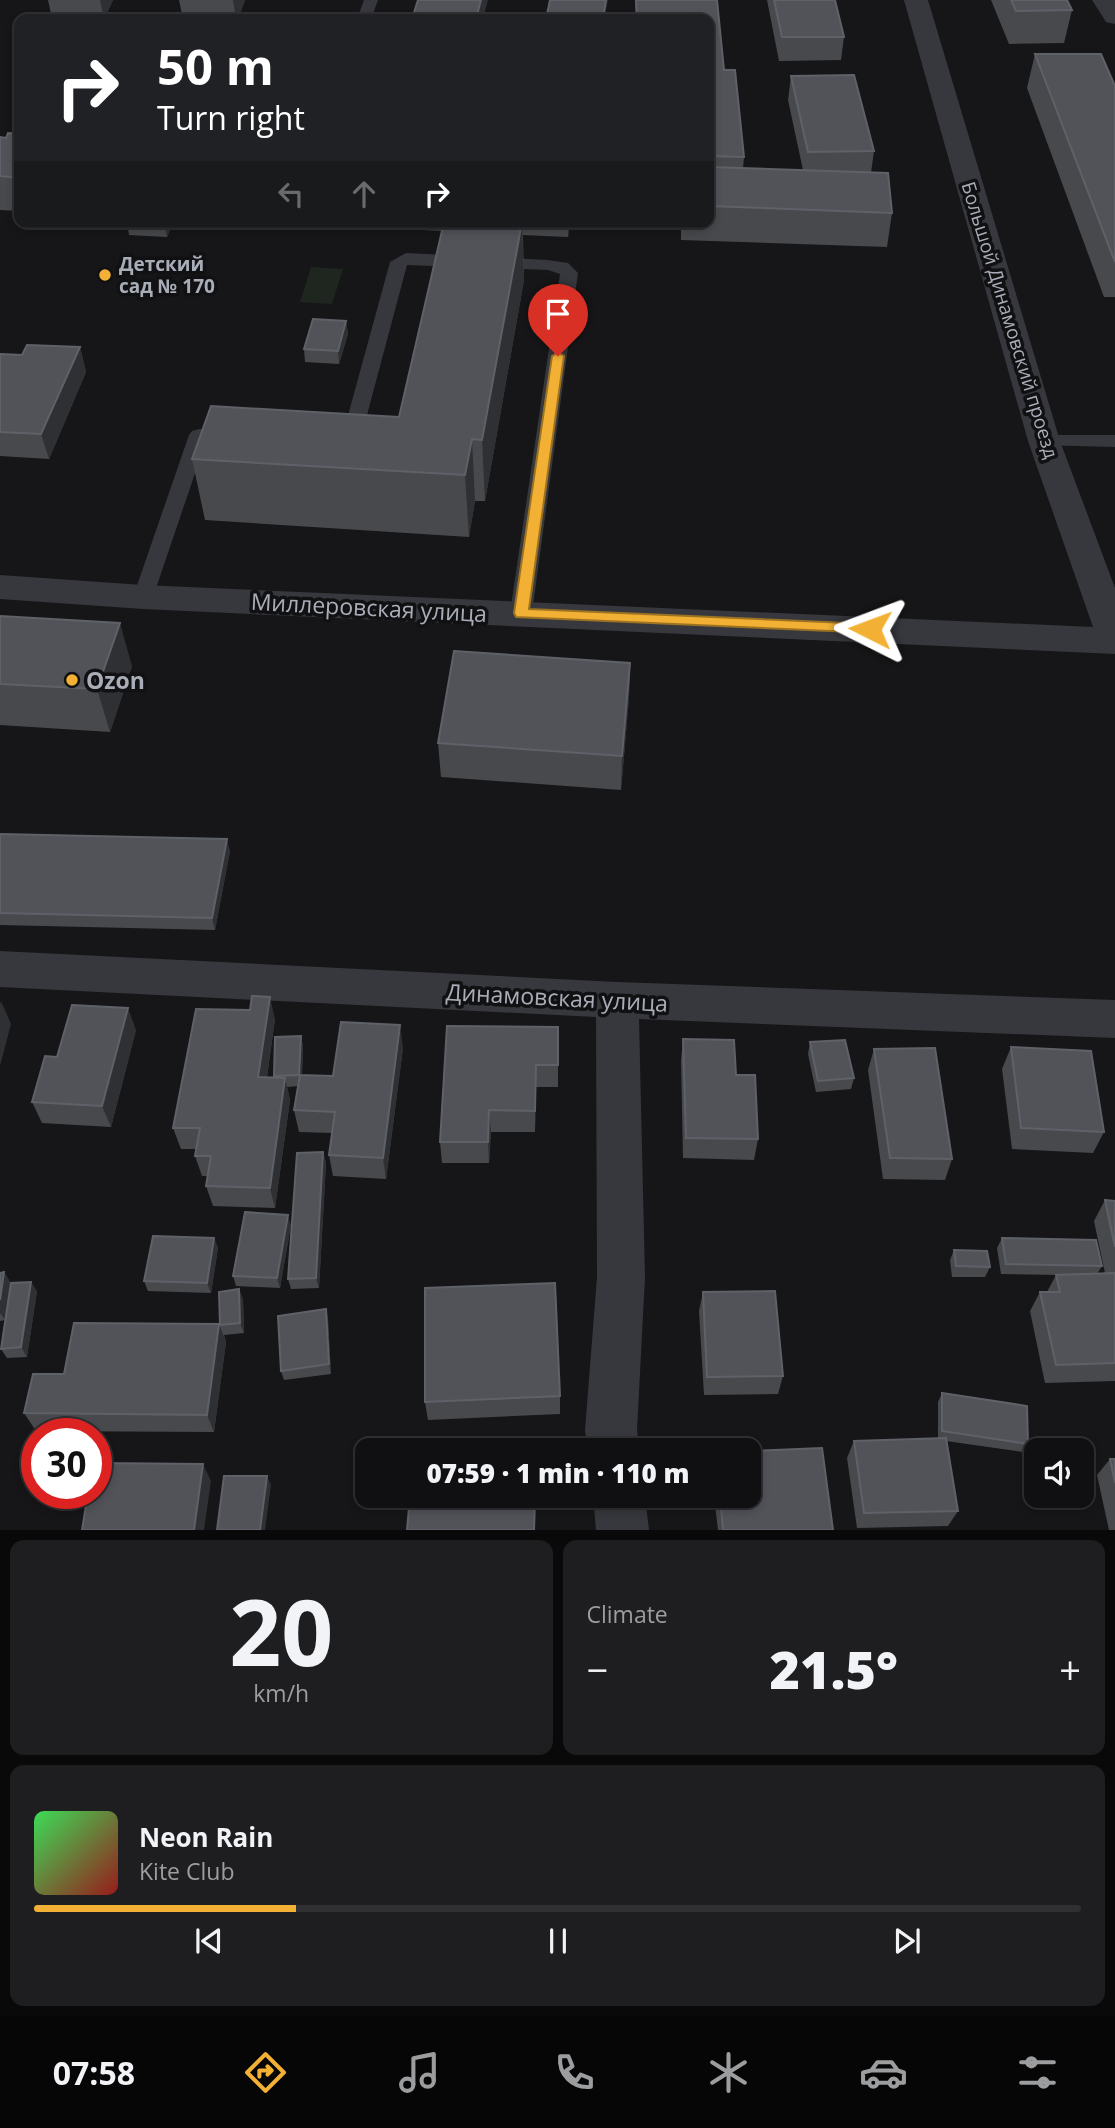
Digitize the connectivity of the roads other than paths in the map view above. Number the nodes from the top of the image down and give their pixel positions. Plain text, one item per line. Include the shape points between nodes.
1 (916, 0) edge
2 (250, 438) edge
3 (1115, 440) edge
4 (1044, 441) junction
5 (327, 442) edge
6 (0, 587) edge
7 (143, 597) junction
8 (521, 613) junction
9 (1115, 639) edge
10 (0, 969) edge
11 (617, 1000) junction
12 (1115, 1019) edge
13 (612, 1438) edge
14 (620, 1508) edge
15 (623, 1530) edge

1 - 4 street, Большой Динамовский проезд
2 - 7 lane via 199,435
3 - 4 lane
4 - 9 street, Большой Динамовский проезд
5 - 8 lane via 340,441 353,430 399,262 416,258 548,265 569,273
6 - 7 street, Миллеровская улица
7 - 8 street, Миллеровская улица
8 - 9 street, Миллеровская улица
10 - 11 street, Динамовская улица
11 - 12 street, Динамовская улица
11 - 13 street via 621,1277
14 - 15 street

